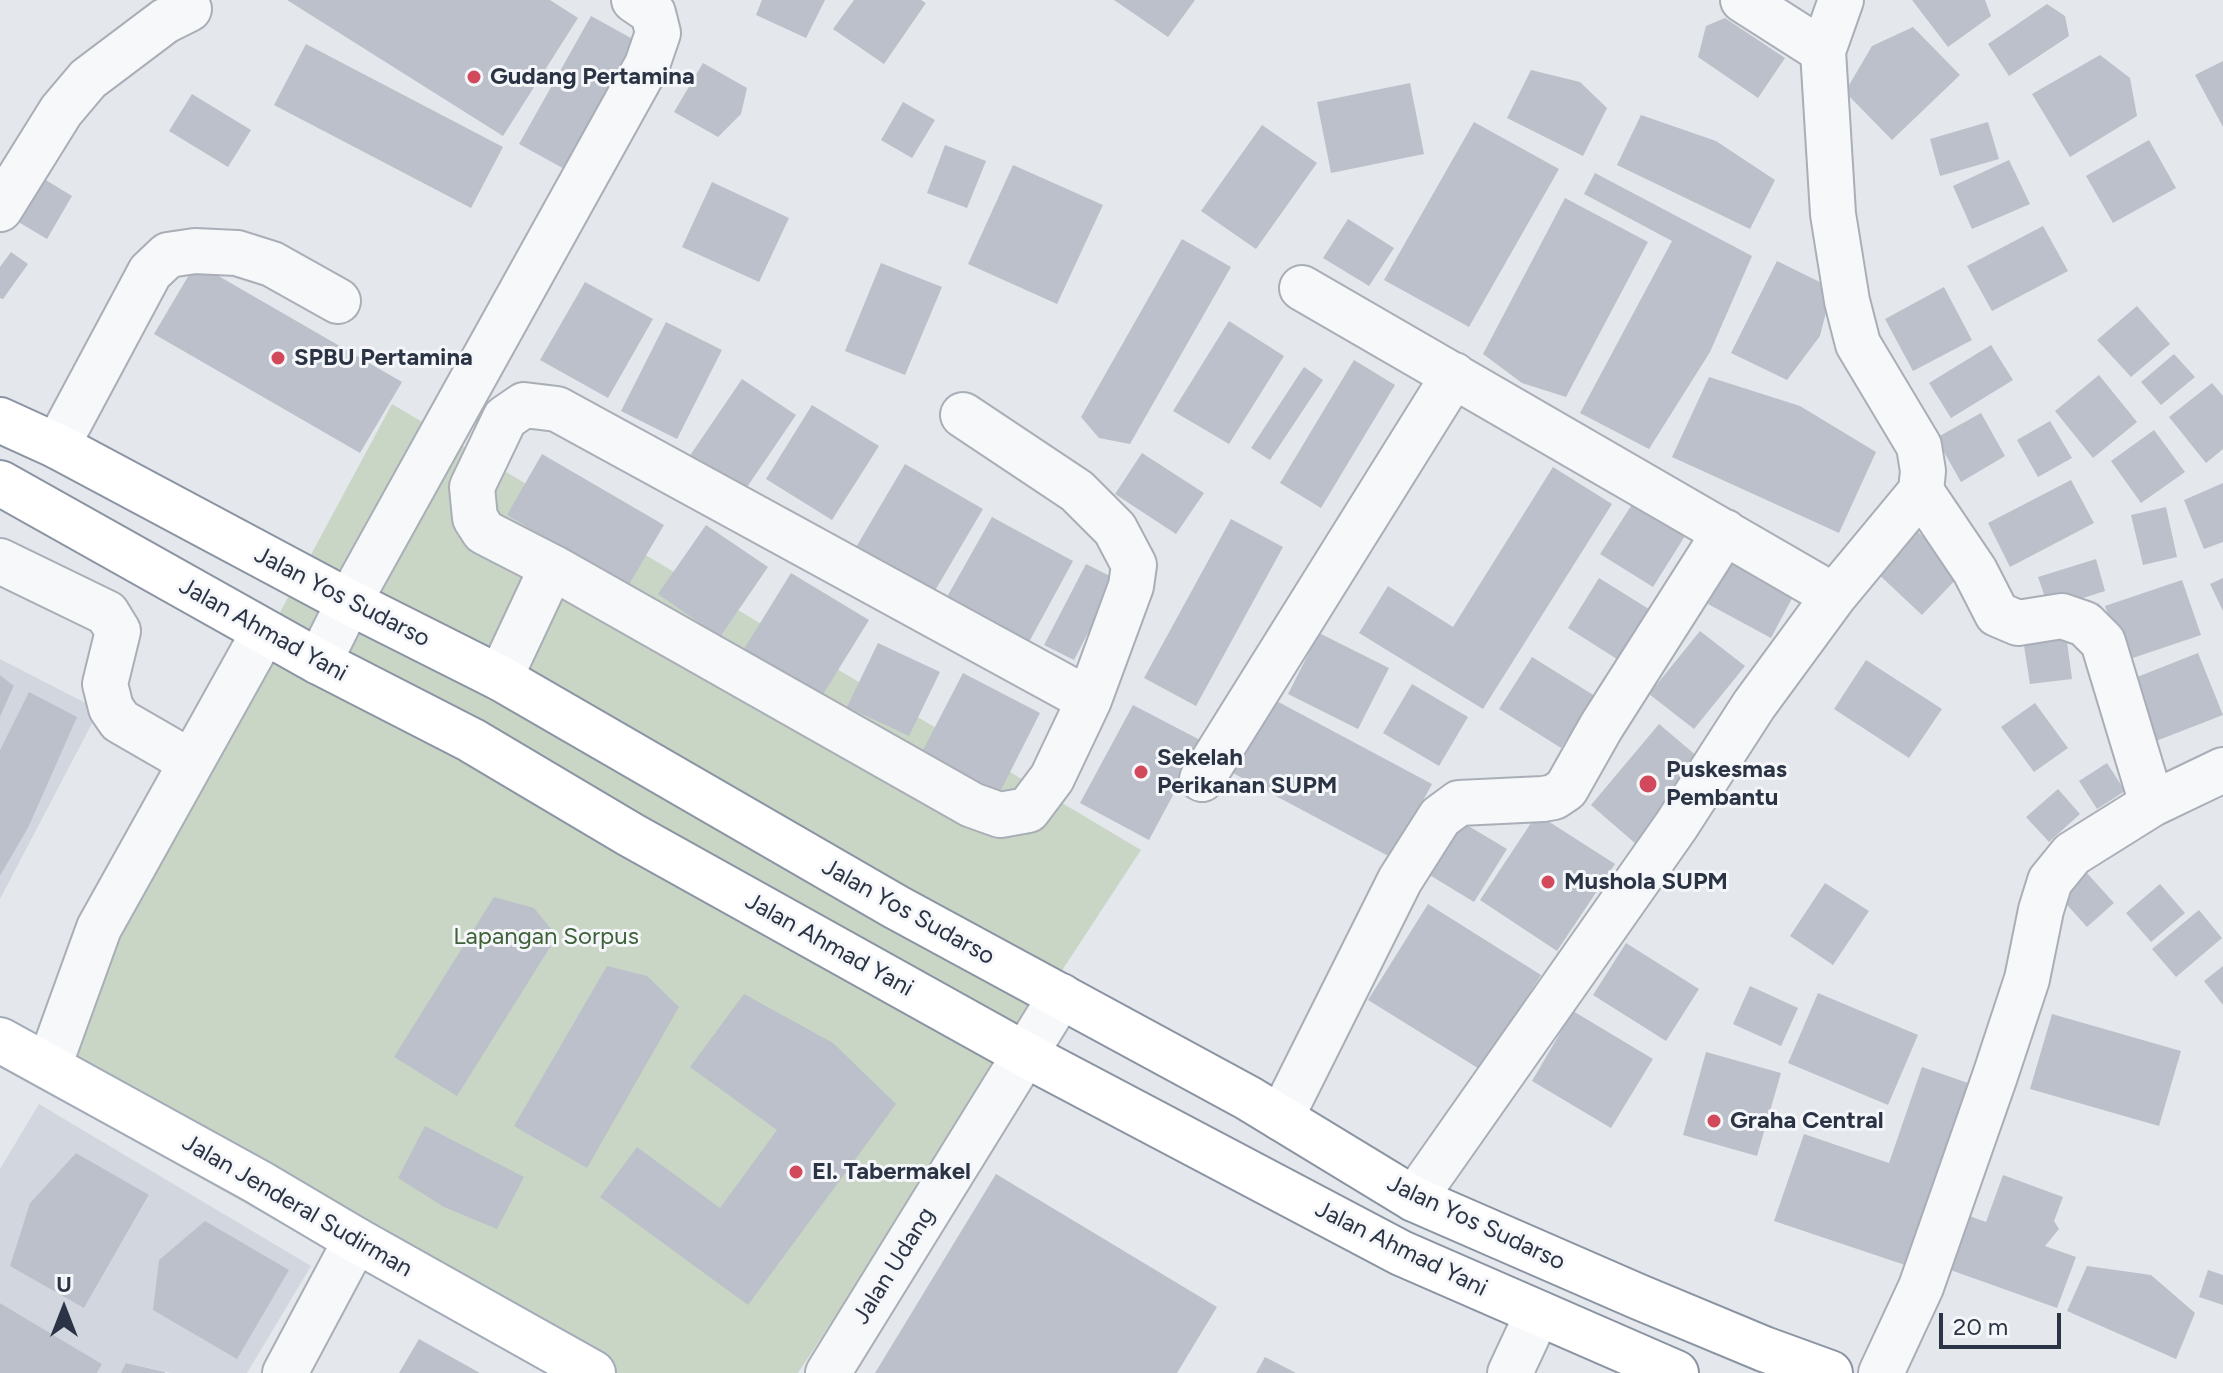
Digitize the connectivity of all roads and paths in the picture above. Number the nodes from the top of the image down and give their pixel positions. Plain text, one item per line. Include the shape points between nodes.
1 (634, 0) edge
2 (1743, 0) edge
3 (1841, 0) edge
4 (189, 9) dead end
5 (1823, 51) junction
6 (0, 209) edge
7 (1302, 288) dead end
8 (338, 301) dead end
9 (1454, 375) junction
10 (963, 415) dead end
11 (0, 420) edge
12 (57, 446) junction
13 (0, 483) edge
14 (1921, 491) junction
15 (1725, 532) junction
16 (0, 561) edge
17 (552, 567) junction
18 (1834, 596) junction
19 (349, 602) junction
20 (264, 632) junction
21 (319, 662) junction
22 (500, 678) junction
23 (1089, 700) junction
24 (191, 762) junction
25 (2223, 770) edge
26 (1202, 779) dead end
27 (2152, 804) junction
28 (1061, 996) junction
29 (0, 1040) edge
30 (1026, 1055) junction
31 (49, 1066) junction
32 (1281, 1118) junction
33 (1414, 1199) junction
34 (356, 1240) junction
35 (1538, 1313) junction
36 (285, 1373) edge
37 (593, 1373) edge
38 (828, 1373) edge
39 (1510, 1373) edge
40 (1676, 1373) edge
41 (1830, 1373) edge
42 (1881, 1373) edge

1 - 19 street via 653,13 658,33 647,65
2 - 5 street
3 - 5 street
4 - 6 street via 88,79 61,111
5 - 14 street via 1833,214 1847,301 1858,344 1919,446
7 - 9 street
8 - 12 street via 272,264 237,253 168,255 150,272
9 - 15 street
9 - 26 street
10 - 23 street via 1077,491 1115,529 1134,565
11 - 12 main road, Jalan Yos Sudarso
12 - 19 main road, Jalan Yos Sudarso
13 - 20 main road, Jalan Ahmad Yani
14 - 18 street
14 - 27 street via 1997,614 2018,623 2062,616 2085,624 2103,642
15 - 18 street
15 - 32 street via 1566,789 1543,799 1459,803 1440,817 1400,880
16 - 24 street via 107,613 118,631 105,684 111,708 120,721
17 - 22 street
17 - 23 street via 972,805 1000,815 1028,810 1052,778
17 - 23 street via 484,532 475,518 472,487 505,418 524,405 557,409
18 - 33 street
19 - 21 street
19 - 22 main road, Jalan Yos Sudarso
20 - 21 main road, Jalan Ahmad Yani
20 - 24 street
21 - 30 main road, Jalan Ahmad Yani via 471,740
22 - 28 main road, Jalan Yos Sudarso
24 - 31 street via 99,928
25 - 27 street
27 - 42 street via 2072,854 2050,881 2027,979 1995,1076 1921,1287
28 - 30 street, Jalan Udang
28 - 32 main road, Jalan Yos Sudarso
29 - 31 main road, Jalan Jenderal Sudirman
30 - 35 main road, Jalan Ahmad Yani via 1401,1253
30 - 38 street, Jalan Udang
31 - 34 main road, Jalan Jenderal Sudirman
32 - 33 main road, Jalan Yos Sudarso
33 - 41 main road, Jalan Yos Sudarso
34 - 36 street
34 - 37 main road, Jalan Jenderal Sudirman
35 - 39 street
35 - 40 main road, Jalan Ahmad Yani

